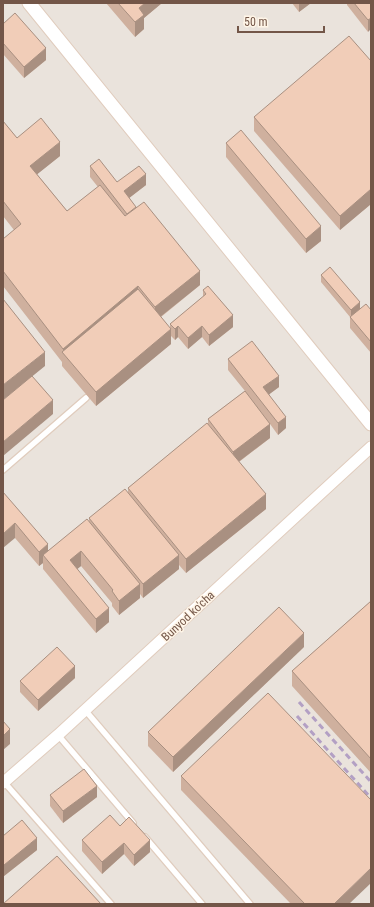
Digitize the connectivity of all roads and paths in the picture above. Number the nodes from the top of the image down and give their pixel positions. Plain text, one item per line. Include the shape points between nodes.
1 (29, 3) edge
2 (86, 398) dead end
3 (371, 424) edge
4 (371, 447) edge
5 (3, 470) edge
6 (85, 710) junction
7 (58, 735) junction
8 (3, 782) edge
9 (111, 904) edge
10 (202, 904) edge
11 (250, 904) edge

1 - 3 street
2 - 5 lane
4 - 6 street, Bunyod ko'cha
6 - 7 street, Bunyod ko'cha
6 - 11 lane
7 - 8 street, Bunyod ko'cha
7 - 10 lane
8 - 9 lane

